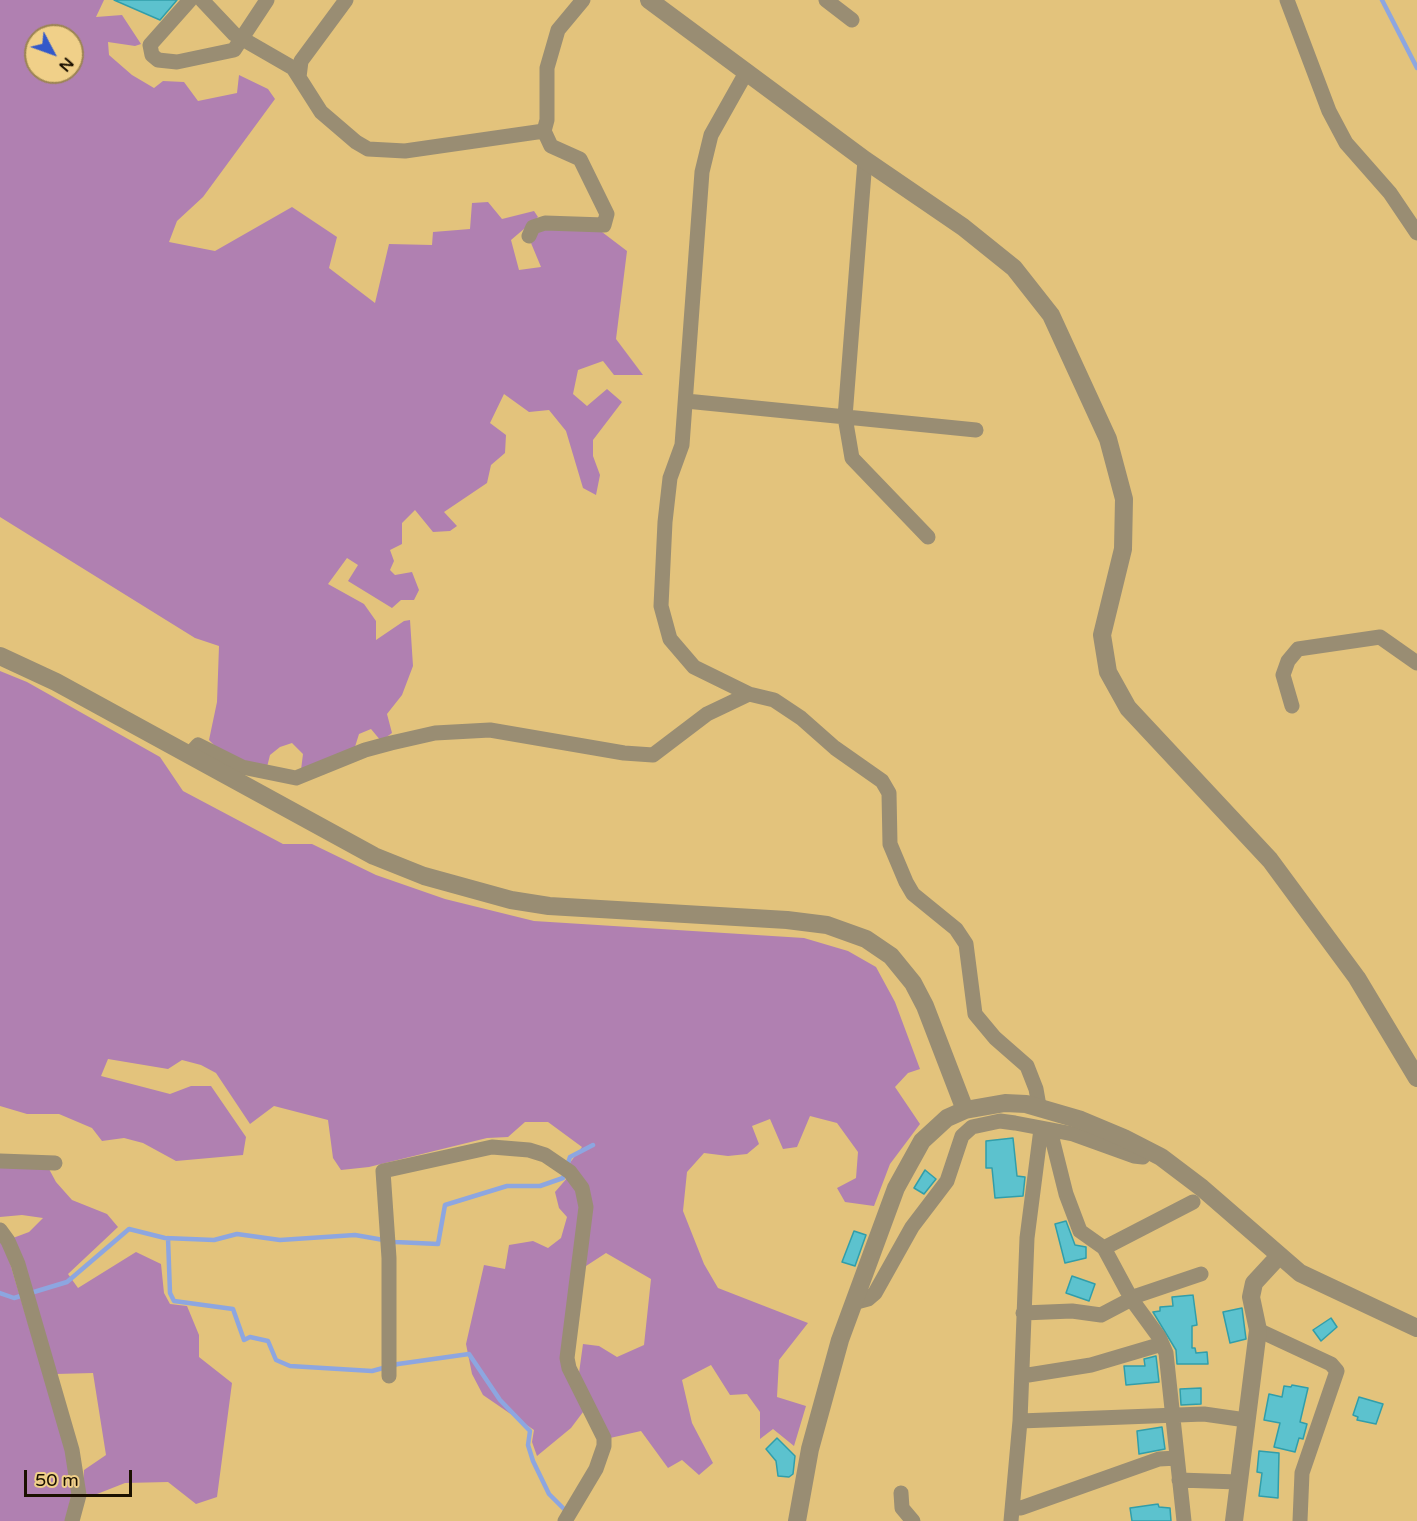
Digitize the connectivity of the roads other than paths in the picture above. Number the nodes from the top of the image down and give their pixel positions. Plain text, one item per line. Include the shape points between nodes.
1 (190, 0) edge
2 (202, 0) edge
3 (267, 0) edge
4 (346, 0) edge
5 (584, 0) edge
6 (649, 0) edge
7 (826, 0) edge
8 (1287, 0) edge
9 (852, 20) dead end
10 (242, 38) junction
11 (747, 71) junction
12 (299, 77) junction
13 (544, 131) junction
14 (865, 160) junction
15 (1417, 233) edge
16 (529, 236) dead end
17 (686, 401) junction
18 (845, 417) junction
19 (976, 430) dead end
20 (928, 537) dead end
21 (0, 656) edge
22 (1417, 663) edge
23 (749, 694) junction
24 (1292, 706) dead end
25 (189, 755) junction
26 (1417, 1078) edge
27 (1039, 1106) junction
28 (965, 1110) junction
29 (1045, 1129) junction
30 (1147, 1149) junction
31 (0, 1161) edge
32 (55, 1163) dead end
33 (1193, 1202) dead end
34 (0, 1230) edge
35 (1104, 1248) junction
36 (1278, 1257) junction
37 (1201, 1274) dead end
38 (1132, 1300) junction
39 (853, 1303) junction
40 (1023, 1313) junction
41 (1417, 1328) edge
42 (1258, 1330) junction
43 (1162, 1344) junction
44 (389, 1371) dead end
45 (1022, 1376) junction
46 (1173, 1416) junction
47 (1246, 1420) junction
48 (1020, 1421) junction
49 (1177, 1458) junction
50 (1179, 1480) junction
51 (1239, 1482) junction
52 (901, 1493) dead end
53 (1012, 1514) edge
54 (72, 1521) edge
55 (565, 1521) edge
56 (797, 1521) edge
57 (913, 1521) edge
58 (1184, 1521) edge
59 (1234, 1521) edge
60 (1299, 1521) edge

1 - 10 street via 150,45 158,60 177,62 219,55 234,50
2 - 10 street
3 - 10 street
4 - 12 street via 301,61
5 - 13 street via 558,30 547,68
6 - 11 street
7 - 9 street
8 - 15 street via 1329,111 1346,143 1390,193
10 - 12 street via 293,68
11 - 14 street
11 - 17 street via 711,135 702,172
12 - 13 street via 321,112 368,149 405,151
13 - 16 street via 551,146 580,159 607,214 603,225 545,223 533,227
14 - 18 street
14 - 26 street via 963,227 1014,268 1051,315 1108,439 1125,499 1123,549 1102,635 1108,672 1128,708 1270,860 1357,978
17 - 18 street
17 - 23 street via 682,445 670,478 661,606 670,639 694,667
18 - 19 street
18 - 20 street via 852,458
21 - 25 street
22 - 24 street via 1380,638 1298,649 1288,661 1284,675
23 - 25 street via 707,714 653,755 490,730 435,734 391,743 296,778 242,767 198,745
23 - 27 street via 774,700 882,782 889,793 891,844 906,882 913,894 956,929 966,944 975,1014 1027,1066
25 - 28 street via 374,856 424,876 511,900 584,910 827,925 866,939 891,956 913,983
27 - 28 street via 1005,1103
27 - 30 street
28 - 39 street via 939,1125 914,1152 896,1188
29 - 30 street via 1073,1134 1134,1156 1143,1156
29 - 35 street via 1080,1230
29 - 39 street via 1000,1121 983,1123 965,1132 947,1181 912,1227 874,1293
29 - 40 street via 1027,1238
30 - 36 street via 1202,1188
31 - 32 street
33 - 35 street
34 - 54 street via 24,1285 78,1473 79,1495
35 - 38 street
36 - 41 street via 1322,1286
36 - 42 street via 1254,1283 1251,1297
37 - 38 street
38 - 40 street via 1101,1315 1072,1311
38 - 43 street
39 - 56 street via 810,1449
40 - 45 street
42 - 47 street
42 - 60 street via 1331,1364 1337,1371 1302,1473
43 - 45 street via 1091,1365
43 - 46 street
44 - 55 street via 389,1251 383,1171 492,1146 529,1150 554,1160 570,1172 582,1188 586,1207 568,1368 604,1438 604,1446 596,1469
45 - 48 street
46 - 47 street via 1204,1414
46 - 48 street
46 - 49 street
47 - 51 street
48 - 53 street
49 - 50 street
49 - 53 street via 1159,1459
50 - 51 street
50 - 58 street
51 - 59 street
52 - 57 street via 902,1508

